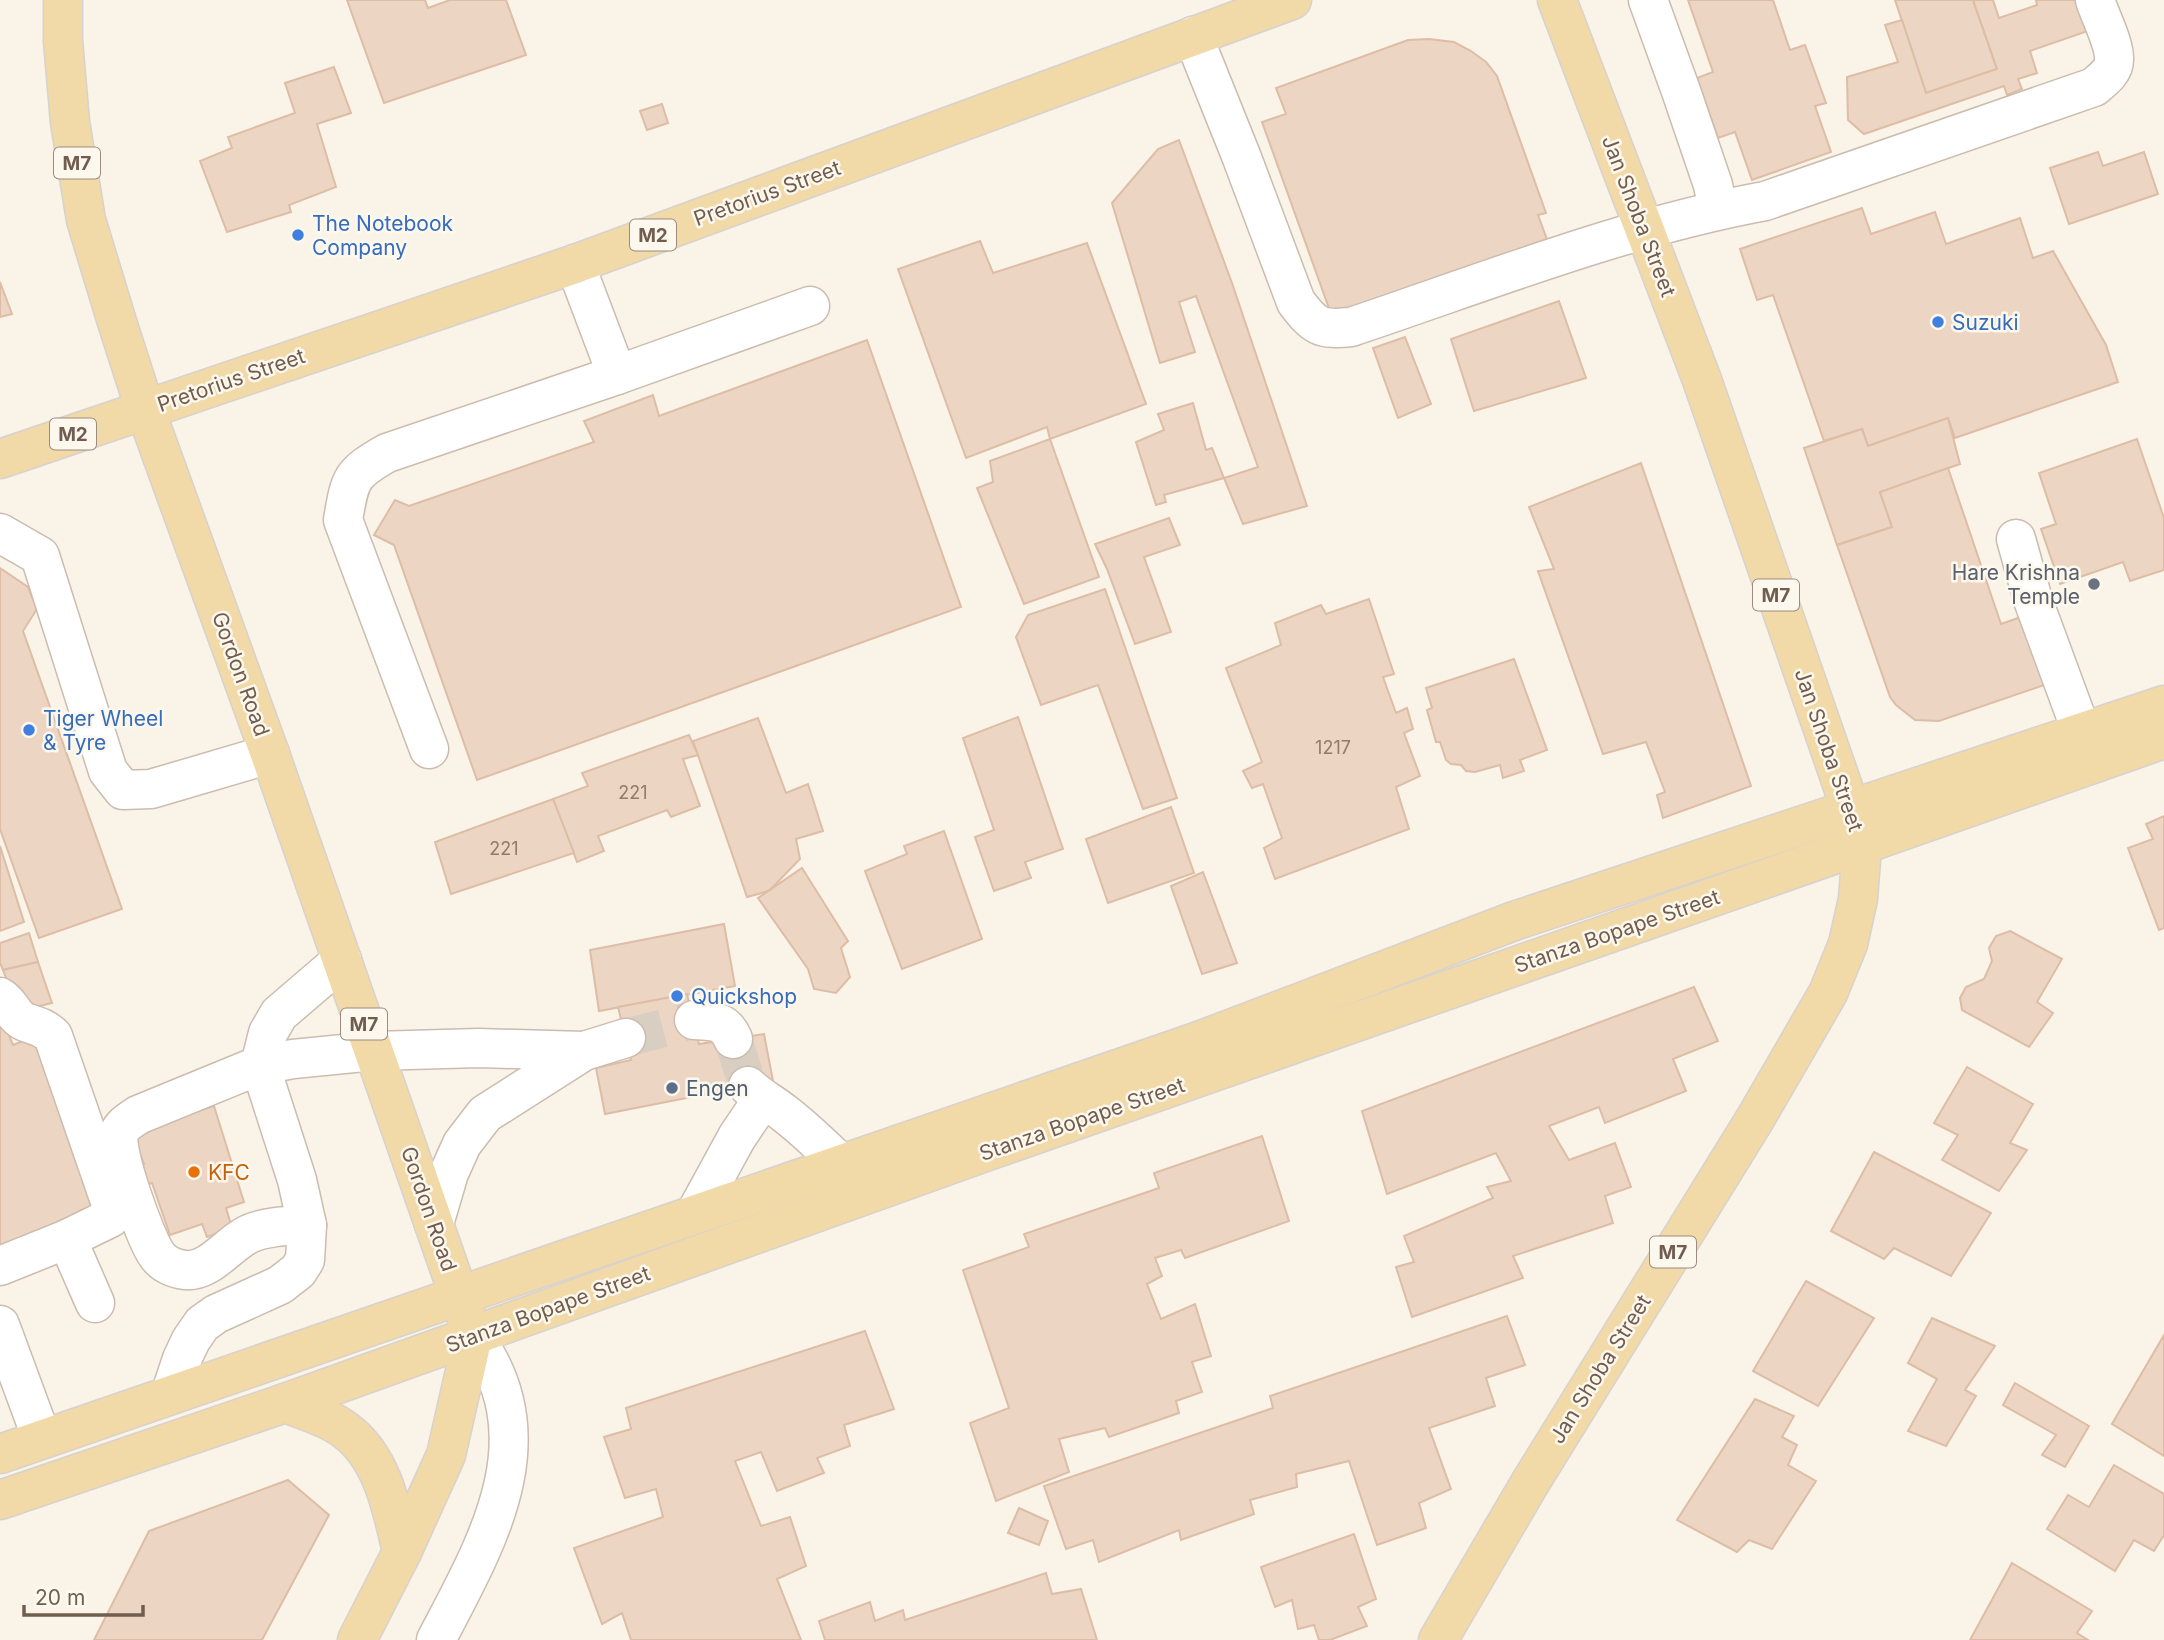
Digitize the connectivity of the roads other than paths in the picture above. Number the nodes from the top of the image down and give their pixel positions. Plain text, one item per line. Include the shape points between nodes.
1 (63, 0) edge
2 (1292, 0) edge
3 (1557, 0) edge
4 (1648, 0) edge
5 (2095, 0) edge
6 (1193, 36) junction
7 (1718, 209) junction
8 (1644, 229) junction
9 (575, 264) junction
10 (810, 306) dead end
11 (618, 375) junction
12 (145, 409) junction
13 (0, 459) edge
14 (0, 533) edge
15 (2016, 539) dead end
16 (2164, 705) edge
17 (2082, 733) junction
18 (2164, 739) edge
19 (429, 749) dead end
20 (270, 754) junction
21 (1851, 810) junction
22 (1862, 847) junction
23 (342, 960) junction
24 (0, 997) edge
25 (694, 1020) tunnel mouth
26 (626, 1038) tunnel mouth
27 (733, 1039) tunnel mouth
28 (374, 1051) junction
29 (584, 1051) junction
30 (260, 1065) junction
31 (840, 1163) junction
32 (696, 1212) junction
33 (434, 1224) junction
34 (307, 1225) junction
35 (67, 1239) junction
36 (0, 1266) edge
37 (458, 1294) junction
38 (95, 1303) dead end
39 (0, 1325) edge
40 (473, 1336) junction
41 (7, 1367) edge
42 (170, 1395) junction
43 (285, 1403) junction
44 (42, 1439) junction
45 (0, 1454) edge
46 (0, 1500) edge
47 (402, 1552) junction
48 (455, 1622) edge
49 (357, 1640) edge
50 (436, 1640) edge
51 (1438, 1640) edge

1 - 12 main road, Gordon Road / M7 via 70,122 86,220
2 - 6 main road, Pretorius Street / M2
3 - 8 main road, Jan Shoba Street / M7
4 - 7 street
5 - 7 street via 2115,62 2107,77 2094,87 1765,201
6 - 8 street via 1296,302 1311,321 1331,329 1352,327
6 - 9 main road, Pretorius Street / M2
7 - 8 street
8 - 21 main road, Jan Shoba Street / M7 via 1702,380
9 - 11 street
9 - 12 main road, Pretorius Street / M2
10 - 11 street
11 - 19 street via 387,453 349,483 343,520
12 - 13 main road, Pretorius Street / M2
12 - 20 main road, Gordon Road / M7
14 - 20 street via 40,556 108,771 123,790 151,789
15 - 17 street via 2033,600
16 - 17 main road, Stanza Bopape Street
17 - 21 main road, Stanza Bopape Street
18 - 22 main road, Stanza Bopape Street
20 - 23 main road, Gordon Road / M7
21 - 22 main road, Jan Shoba Street / M7
21 - 31 main road, Stanza Bopape Street via 1514,921 1196,1042
22 - 40 main road, Stanza Bopape Street
22 - 51 main road, Jan Shoba Street / M7 via 1848,944 1828,993
23 - 28 main road, Gordon Road / M7
23 - 30 street via 279,1014 268,1033
24 - 35 street via 20,1019 45,1027 53,1036 112,1207 110,1218
25 - 27 street via 719,1021
26 - 29 street
28 - 29 street
28 - 30 street
28 - 33 main road, Gordon Road / M7
29 - 33 street via 503,1101 471,1129 449,1173
30 - 34 street
30 - 34 street via 167,1102 125,1125 118,1134 122,1164 157,1256 174,1268 189,1270 207,1264 248,1234 265,1228
31 - 32 main road, Stanza Bopape Street
31 - 32 street via 784,1112 755,1093
32 - 37 main road, Stanza Bopape Street
33 - 37 main road, Gordon Road / M7
34 - 42 street via 305,1260 298,1271 280,1286 202,1324 186,1349
35 - 36 street
35 - 38 street
37 - 40 main road, Gordon Road / M7
37 - 42 main road, Stanza Bopape Street
39 - 41 street
40 - 43 main road, Stanza Bopape Street
40 - 47 main road via 446,1455
40 - 48 street, Gordon Road via 500,1384 510,1443 497,1513
41 - 44 street
42 - 44 main road, Stanza Bopape Street
43 - 46 main road, Stanza Bopape Street
43 - 47 main road via 326,1419 361,1445 383,1483
44 - 45 main road, Stanza Bopape Street
47 - 49 main road
48 - 50 street, Gordon Road

